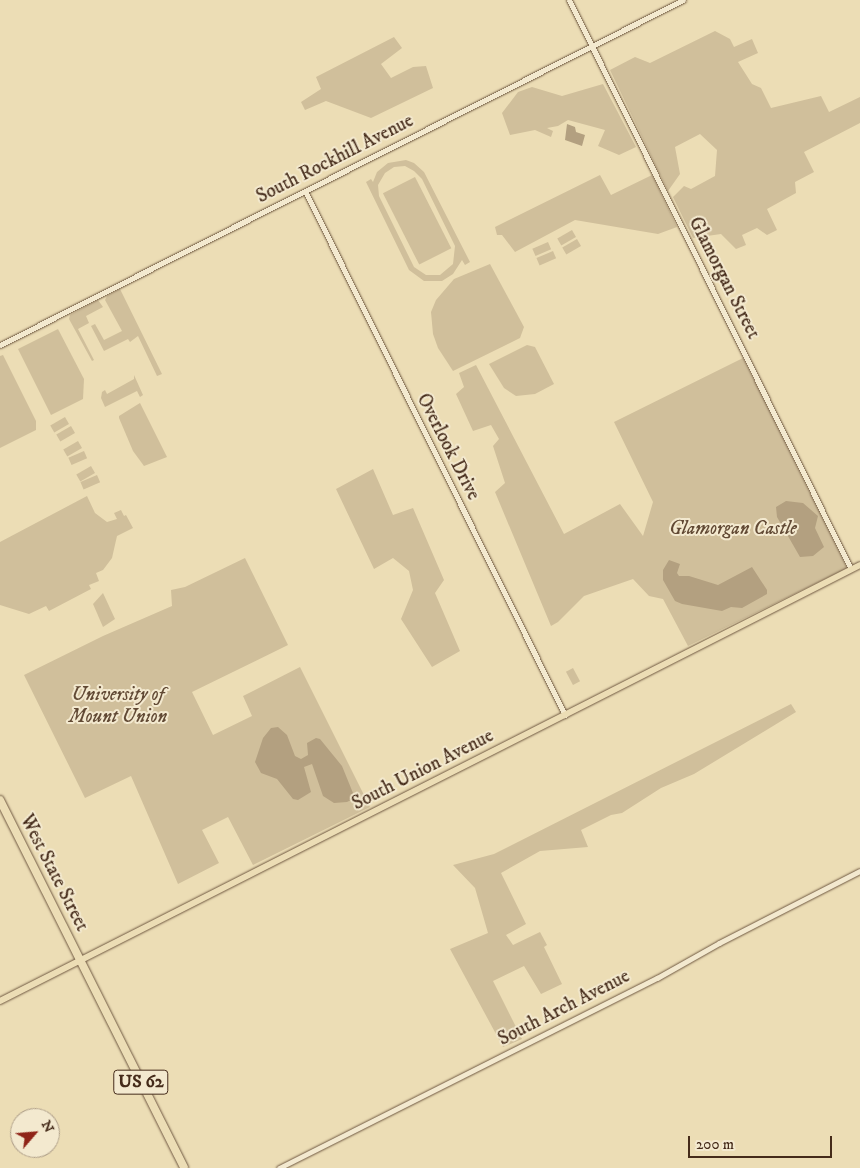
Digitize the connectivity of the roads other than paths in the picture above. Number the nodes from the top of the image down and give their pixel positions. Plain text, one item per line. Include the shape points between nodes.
1 (568, 0) edge
2 (682, 0) edge
3 (592, 46) junction
4 (305, 191) junction
5 (0, 345) edge
6 (860, 565) edge
7 (851, 570) junction
8 (565, 715) junction
9 (0, 800) edge
10 (860, 872) edge
11 (79, 960) junction
12 (0, 1000) edge
13 (184, 1168) edge
14 (280, 1168) edge

1 - 3 street, Glamorgan Street
2 - 3 street, South Rockhill Avenue
3 - 4 street, South Rockhill Avenue
3 - 7 street, Glamorgan Street
4 - 5 street, South Rockhill Avenue
4 - 8 street, Overlook Drive
6 - 7 main road, South Union Avenue
7 - 8 main road, South Union Avenue
8 - 11 main road, South Union Avenue
9 - 11 highway, West State Street / US 62
10 - 14 street, South Arch Avenue
11 - 12 main road, South Union Avenue
11 - 13 highway, US 62

